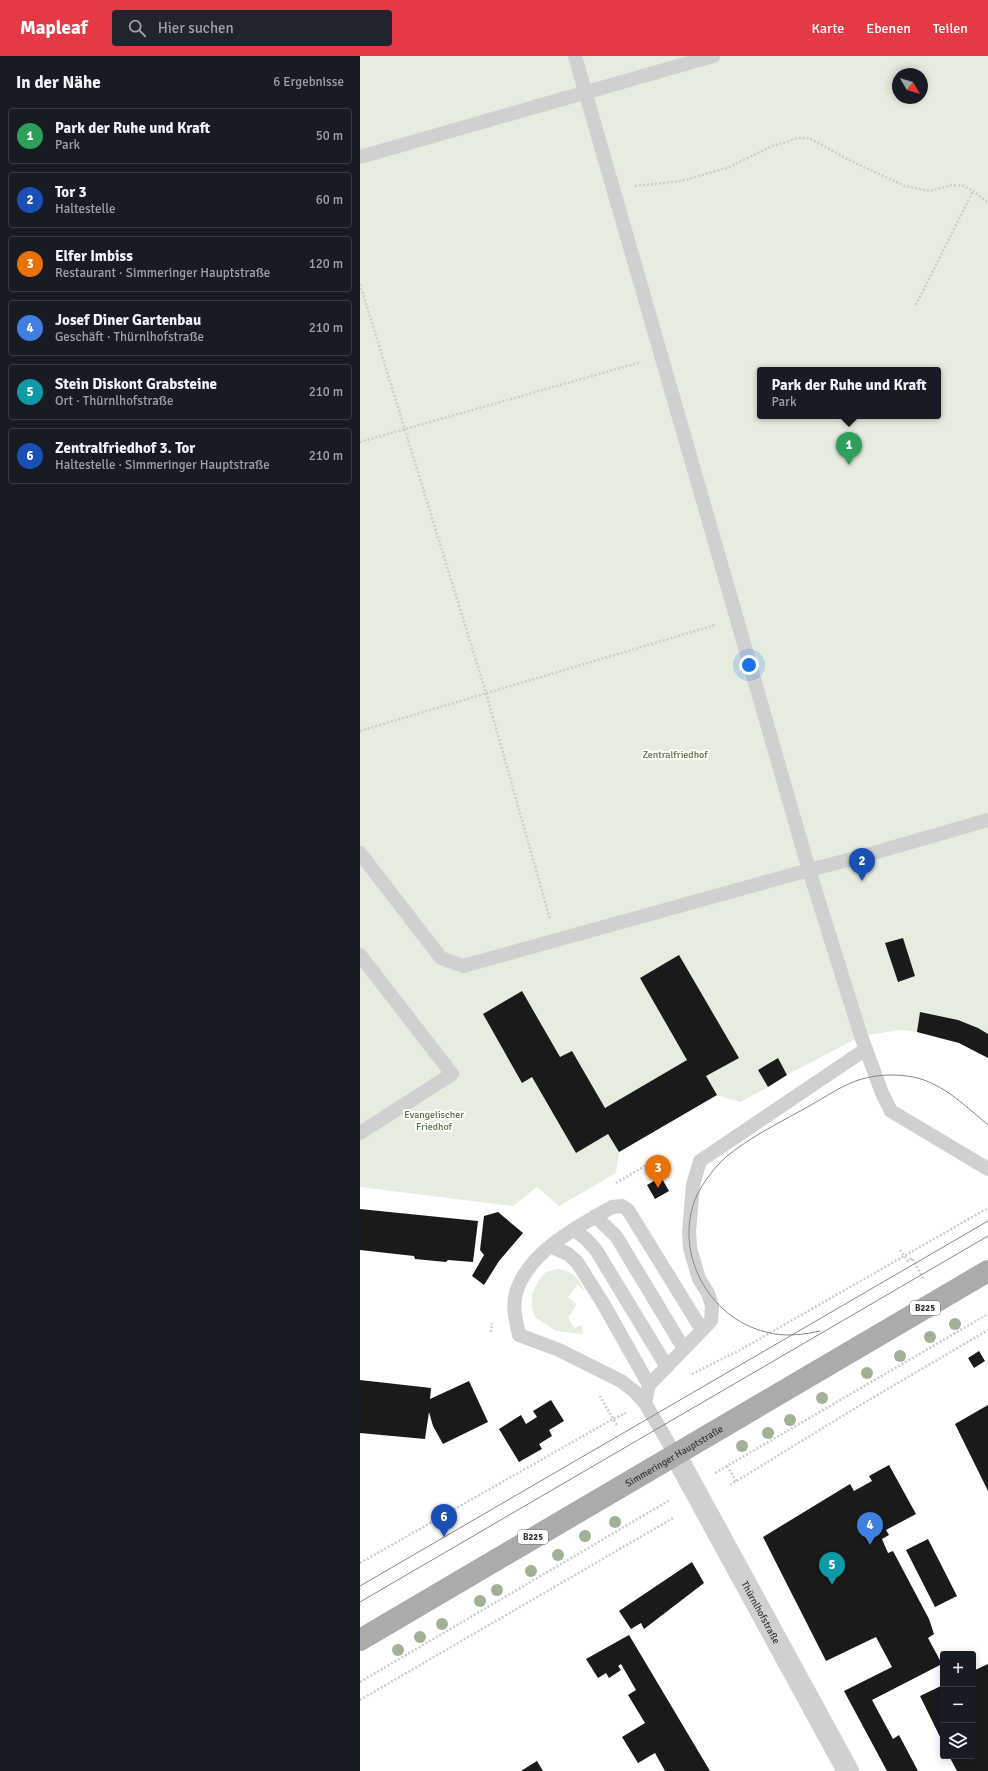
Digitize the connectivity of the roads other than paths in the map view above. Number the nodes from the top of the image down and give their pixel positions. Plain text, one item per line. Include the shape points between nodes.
1 (574, 56) edge
2 (713, 56) edge
3 (584, 92) junction
4 (360, 157) edge
5 (988, 820) edge
6 (360, 853) edge
7 (809, 870) junction
8 (360, 955) edge
9 (866, 1049) junction
10 (360, 1133) edge
11 (988, 1169) edge
12 (595, 1216) junction
13 (574, 1230) junction
14 (550, 1246) junction
15 (988, 1271) edge
16 (702, 1330) junction
17 (684, 1349) junction
18 (667, 1367) junction
19 (649, 1385) junction
20 (645, 1403) junction
21 (675, 1454) junction
22 (360, 1640) edge
23 (848, 1771) edge

1 - 3 lane
2 - 3 lane
3 - 4 lane
3 - 7 lane
5 - 7 lane
6 - 7 lane via 441,958 463,966
7 - 9 lane
8 - 10 lane via 452,1074
9 - 11 lane via 891,1111
9 - 16 lane via 700,1161 693,1185 689,1232 694,1265 712,1306 711,1321
12 - 13 lane
12 - 16 lane via 622,1206 628,1210
12 - 17 lane via 616,1236
13 - 14 lane
13 - 18 lane via 596,1250
14 - 19 lane via 568,1254 577,1262
14 - 20 lane via 538,1257 516,1293 514,1309 519,1335 559,1350 621,1382
15 - 21 main road, Simmeringer Hauptstraße / B225
16 - 17 lane
17 - 18 lane
18 - 19 lane
19 - 20 lane
20 - 21 lane
21 - 22 main road, Simmeringer Hauptstraße / B225
21 - 23 street, Thürnlhofstraße

